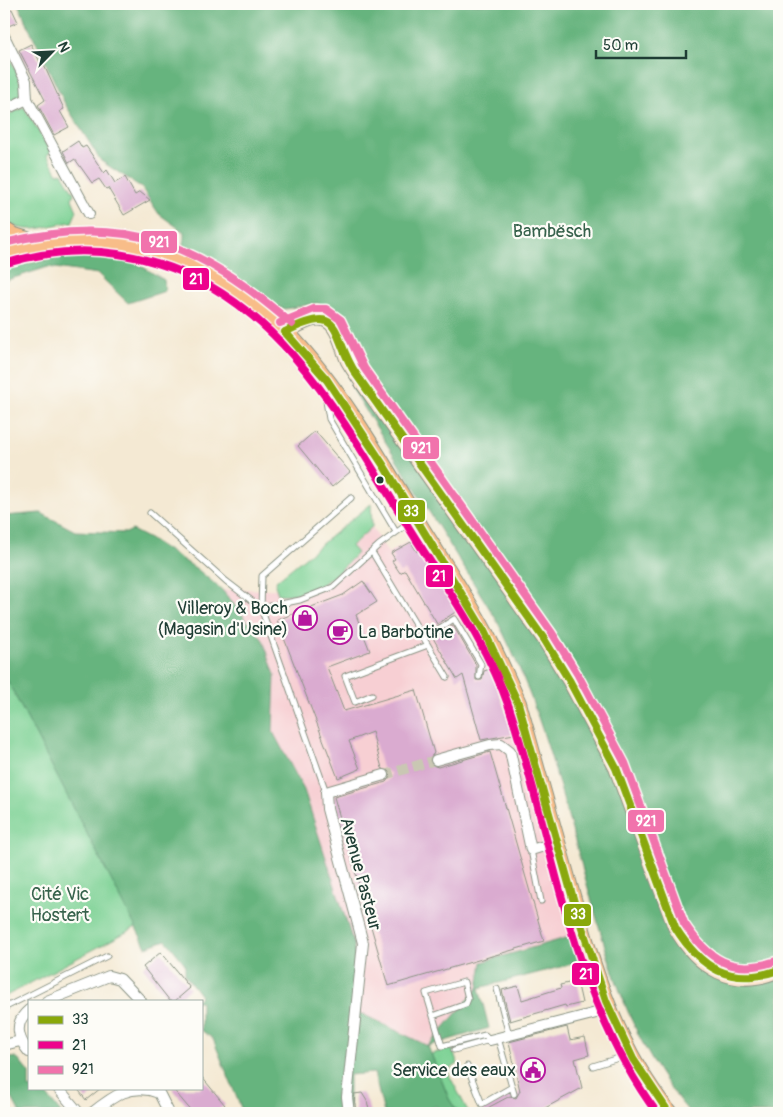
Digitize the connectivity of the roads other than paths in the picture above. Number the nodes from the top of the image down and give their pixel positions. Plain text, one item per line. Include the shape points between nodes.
1 (4, 36) edge
2 (27, 99) junction
3 (4, 110) edge
4 (90, 214) dead end
5 (4, 230) edge
6 (37, 244) junction
7 (4, 253) edge
8 (285, 332) junction
9 (327, 380) junction
10 (351, 498) dead end
11 (150, 513) dead end
12 (416, 518) junction
13 (396, 532) junction
14 (372, 552) junction
15 (262, 608) junction
16 (424, 638) junction
17 (428, 645) junction
18 (447, 677) dead end
19 (479, 677) dead end
20 (372, 695) dead end
21 (436, 760) tunnel mouth
22 (384, 775) tunnel mouth
23 (326, 792) junction
24 (557, 842) junction
25 (531, 850) junction
26 (541, 902) dead end
27 (107, 956) dead end
28 (779, 970) edge
29 (497, 989) dead end
30 (49, 1000) edge
31 (140, 1000) edge
32 (4, 1008) edge
33 (608, 1010) junction
34 (28, 1011) edge
35 (433, 1016) junction
36 (509, 1035) junction
37 (494, 1039) junction
38 (20, 1041) junction
39 (4, 1045) edge
40 (454, 1050) dead end
41 (28, 1051) edge
42 (629, 1054) junction
43 (467, 1066) dead end
44 (593, 1066) dead end
45 (512, 1087) junction
46 (60, 1090) edge
47 (125, 1090) edge
48 (151, 1090) edge
49 (514, 1094) dead end
50 (78, 1113) edge
51 (92, 1113) edge
52 (169, 1113) edge
53 (349, 1113) edge
54 (669, 1113) edge

1 - 2 street via 26,82
2 - 3 street
2 - 4 street
5 - 6 main road
6 - 7 main road
6 - 8 main road via 91,240 143,247 177,259 216,278
8 - 9 main road
8 - 28 main road via 316,318 331,323 361,381 544,639 616,768 675,927 686,947 702,962 724,974 747,978
9 - 12 main road
9 - 13 lane via 326,400 330,419
10 - 15 lane via 262,576
11 - 15 lane via 226,581
12 - 13 lane
12 - 24 main road via 484,631 505,673 518,703
13 - 14 lane
14 - 15 lane via 340,582 324,592
14 - 16 lane
15 - 23 lane
16 - 17 lane
16 - 19 lane via 454,619 481,664
17 - 18 lane
17 - 20 lane via 345,676 355,702
21 - 25 street via 490,745 501,744 510,751
22 - 23 street
23 - 53 street, Avenue Pasteur via 327,809 363,943 347,1097
24 - 25 street
24 - 33 main road
25 - 26 lane
27 - 32 lane
29 - 36 lane
30 - 31 street via 109,976 120,979
33 - 36 street
33 - 42 main road
34 - 38 street via 18,1026
35 - 35 lane via 426,993 464,982 466,1004
35 - 37 lane via 442,1046 485,1035
36 - 37 street
37 - 40 lane
37 - 45 lane
38 - 39 street
38 - 41 street
42 - 44 lane
42 - 54 main road
43 - 45 lane via 482,1104
45 - 49 lane
46 - 50 street
47 - 51 street
48 - 52 street via 159,1093

